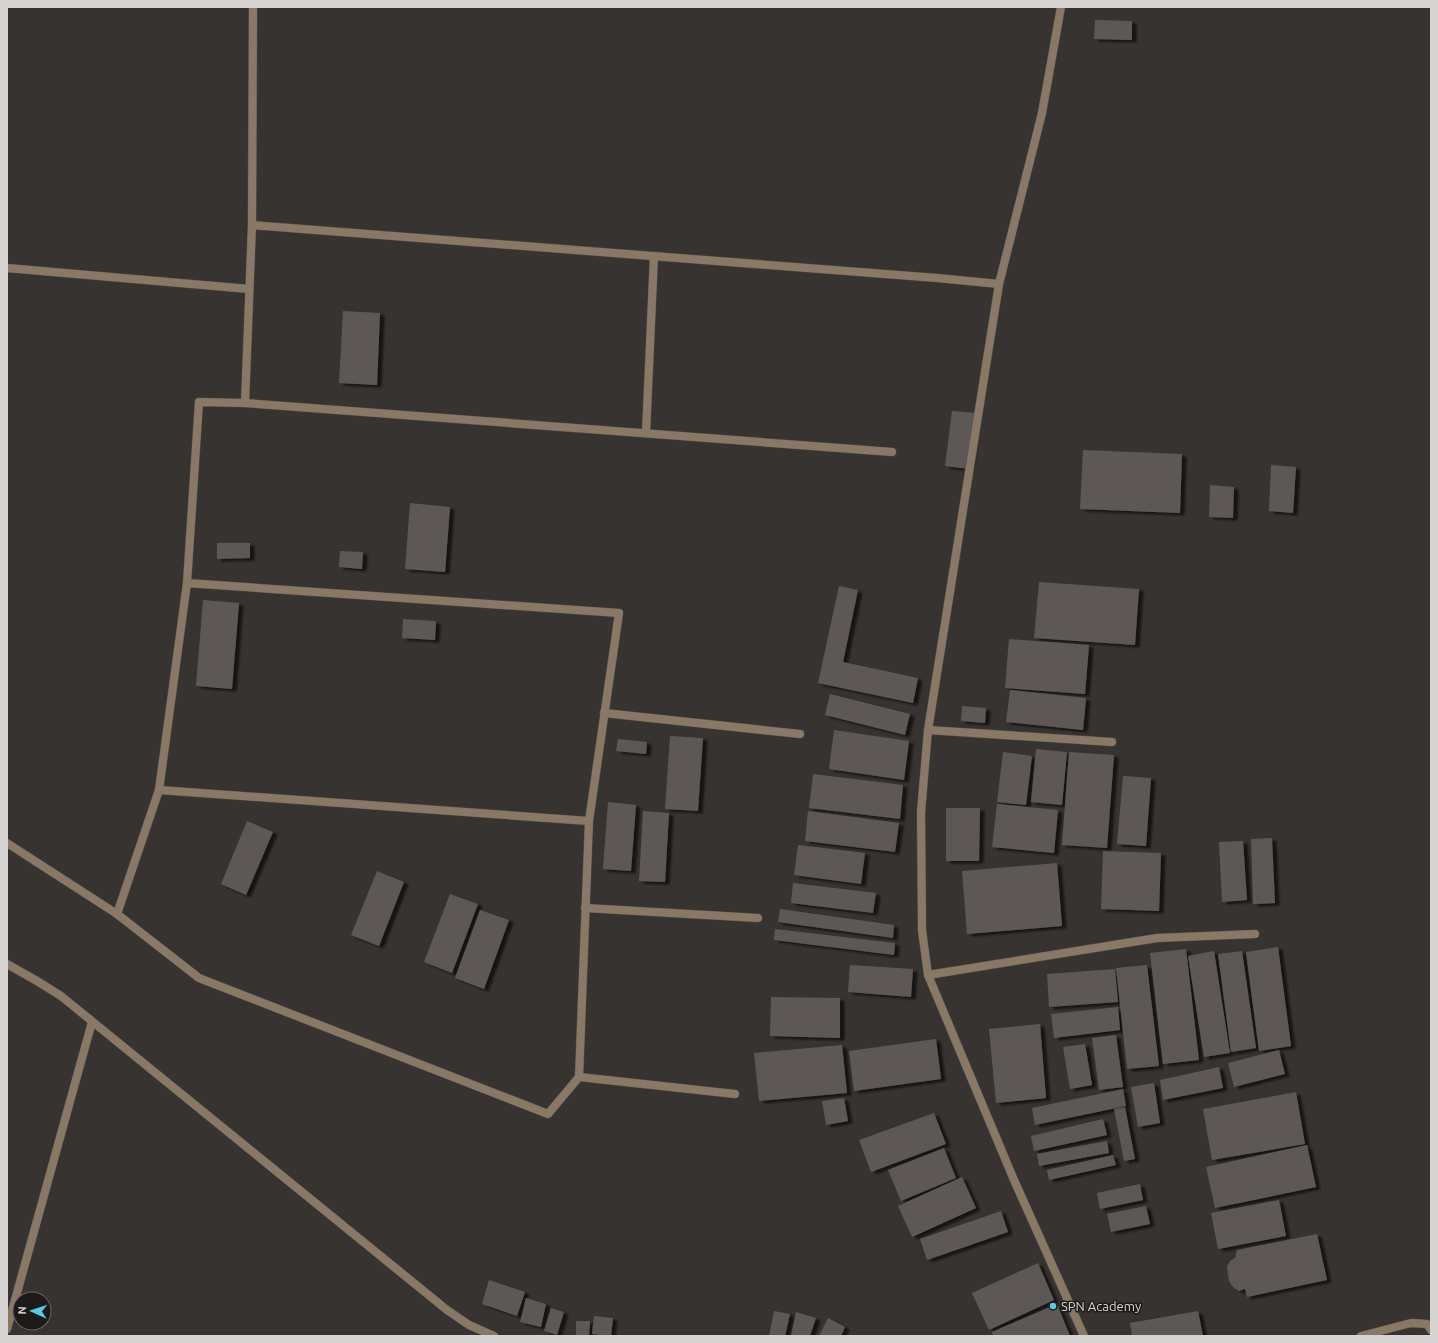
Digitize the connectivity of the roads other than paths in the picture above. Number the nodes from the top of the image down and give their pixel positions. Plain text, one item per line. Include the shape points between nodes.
1 (253, 7) edge
2 (1061, 7) edge
3 (252, 225) junction
4 (654, 256) junction
5 (7, 268) edge
6 (999, 284) junction
7 (249, 289) junction
8 (245, 402) junction
9 (646, 433) junction
10 (892, 452) dead end
11 (187, 583) junction
12 (604, 712) junction
13 (928, 730) junction
14 (800, 734) dead end
15 (1112, 742) dead end
16 (159, 790) junction
17 (589, 821) junction
18 (7, 843) edge
19 (585, 908) junction
20 (117, 914) junction
21 (758, 918) dead end
22 (1256, 934) dead end
23 (7, 964) edge
24 (928, 975) junction
25 (92, 1022) junction
26 (579, 1077) junction
27 (735, 1094) dead end
28 (7, 1329) edge
29 (1431, 1330) edge
30 (494, 1336) edge
31 (1084, 1336) edge
32 (1361, 1336) edge

1 - 3 street
2 - 6 street via 1042,113
3 - 4 street
3 - 7 street
4 - 6 street
4 - 9 street
5 - 7 street
6 - 13 street
7 - 8 street
8 - 9 street
8 - 11 street via 200,402
9 - 10 street
11 - 12 street via 618,613
11 - 16 street
12 - 14 street
12 - 17 street
13 - 15 street
13 - 24 street via 921,812 922,930
16 - 17 street
16 - 20 street
17 - 19 street
18 - 20 street
19 - 21 street
19 - 26 street
20 - 26 street via 200,978 548,1114
22 - 24 street via 1157,938
23 - 25 street via 47,987
24 - 31 street via 1014,1180
25 - 28 street
25 - 30 street via 447,1310
26 - 27 street
29 - 32 street via 1427,1324 1411,1322

